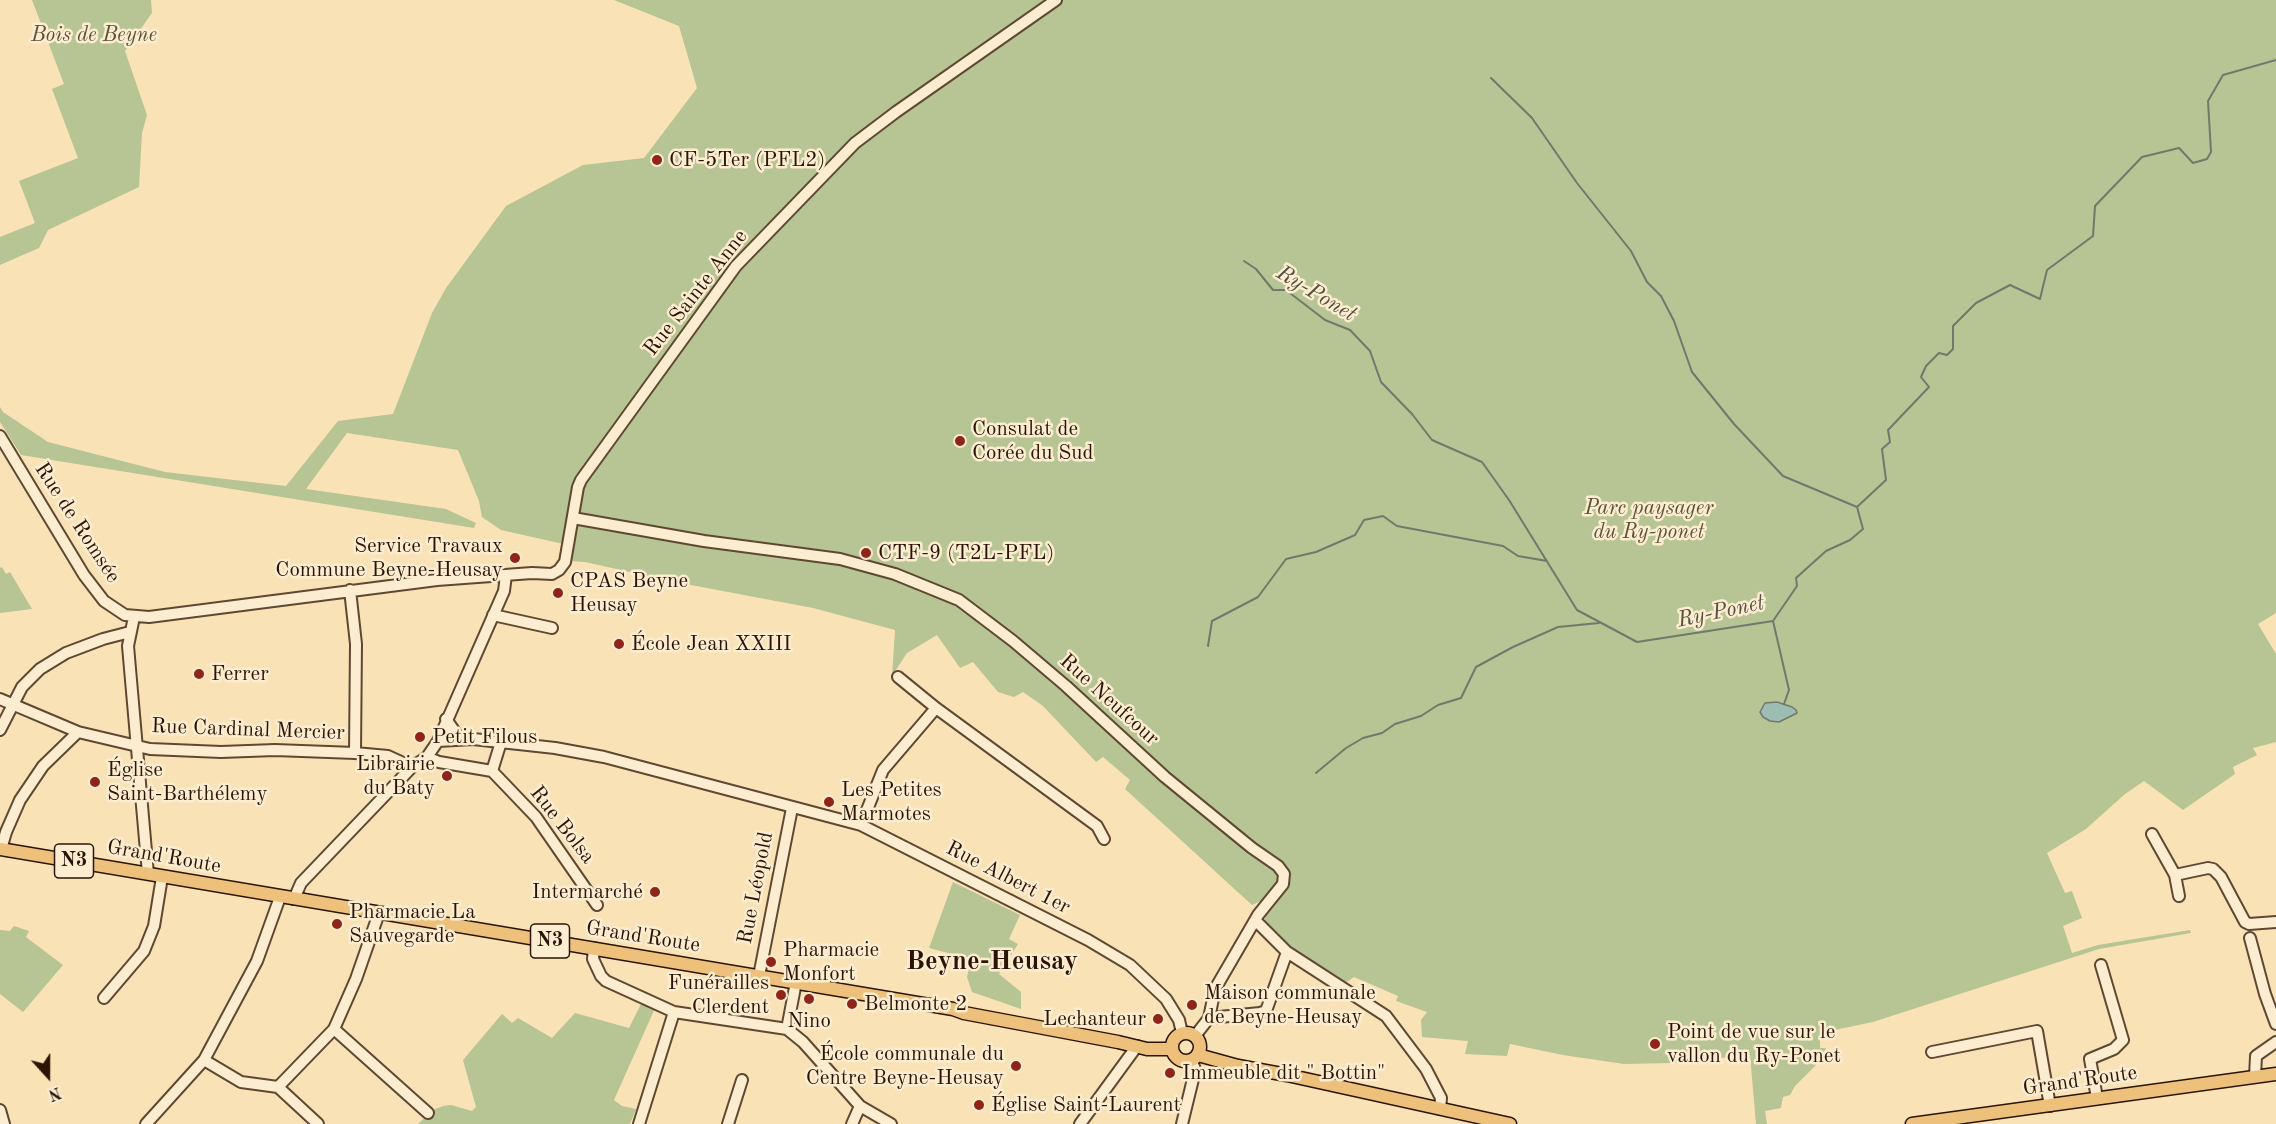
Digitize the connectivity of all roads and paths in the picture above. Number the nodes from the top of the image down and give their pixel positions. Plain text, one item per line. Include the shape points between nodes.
1 (1056, 0) edge
2 (0, 436) edge
3 (573, 518) junction
4 (506, 575) junction
5 (350, 590) junction
6 (493, 615) junction
7 (134, 617) junction
8 (552, 628) dead end
9 (130, 632) junction
10 (898, 677) dead end
11 (0, 699) edge
12 (15, 705) junction
13 (936, 708) junction
14 (446, 719) junction
15 (0, 730) edge
16 (78, 732) junction
17 (460, 739) junction
18 (438, 741) junction
19 (501, 742) junction
20 (137, 746) junction
21 (355, 753) junction
22 (427, 757) junction
23 (412, 767) junction
24 (492, 771) junction
25 (792, 808) junction
26 (861, 825) junction
27 (2152, 834) dead end
28 (1104, 839) dead end
29 (1, 849) edge
30 (148, 874) junction
31 (2175, 875) junction
32 (162, 877) junction
33 (2179, 896) dead end
34 (280, 897) junction
35 (294, 899) junction
36 (597, 905) dead end
37 (379, 913) junction
38 (1256, 921) junction
39 (2276, 922) edge
40 (2250, 938) dead end
41 (594, 948) junction
42 (1287, 952) junction
43 (2101, 965) dead end
44 (759, 976) junction
45 (796, 982) junction
46 (104, 998) dead end
47 (674, 1012) junction
48 (1209, 1017) junction
49 (2276, 1024) edge
50 (334, 1029) junction
51 (787, 1029) junction
52 (1182, 1033) junction
53 (1195, 1036) junction
54 (2276, 1042) edge
55 (1137, 1046) junction
56 (1172, 1049) junction
57 (1932, 1052) dead end
58 (1196, 1058) junction
59 (204, 1060) junction
60 (2276, 1074) edge
61 (2255, 1077) junction
62 (742, 1080) dead end
63 (279, 1088) junction
64 (2097, 1098) junction
65 (860, 1106) junction
66 (2050, 1106) junction
67 (1440, 1109) junction
68 (0, 1110) edge
69 (428, 1113) dead end
70 (4, 1124) edge
71 (146, 1124) edge
72 (318, 1124) edge
73 (639, 1124) edge
74 (728, 1124) edge
75 (852, 1124) edge
76 (891, 1124) edge
77 (1080, 1124) edge
78 (1182, 1124) edge
79 (1510, 1124) edge
80 (1912, 1124) edge

1 - 3 street, Rue Sainte Anne via 855,143 736,266 581,480
2 - 7 street, Rue de Romsée via 84,575 104,601 116,611
3 - 4 street, Rue Sainte Anne via 565,562 559,570 552,574
3 - 38 street, Rue Neufcour via 840,559 895,574 959,600 1066,686 1192,800 1278,866 1284,874 1283,882
4 - 5 street, Rue Sainte Anne
4 - 6 street via 504,591
5 - 7 street, Rue Sainte Anne
5 - 21 street via 356,644
6 - 8 street
6 - 14 street
7 - 9 street
9 - 12 street via 53,661 30,678
9 - 20 street
10 - 13 street
11 - 12 street, Rue Cardinal Mercier
12 - 15 street
12 - 16 street, Rue Cardinal Mercier
13 - 26 street via 883,770
13 - 28 street via 1097,826
14 - 17 street
14 - 18 street
16 - 20 street, Rue Cardinal Mercier
16 - 29 street via 43,766 20,800
17 - 18 street, Rue Albert 1er
17 - 19 street, Rue Albert 1er
18 - 22 street
19 - 24 street
19 - 25 street, Rue Albert 1er via 604,757
20 - 21 street, Rue Cardinal Mercier via 221,752
20 - 30 street
21 - 23 street, Rue Cardinal Mercier via 388,756
22 - 23 street
22 - 24 street
23 - 35 street via 301,883
24 - 36 street, Rue Bolsa via 536,817
25 - 26 street, Rue Albert 1er
25 - 44 street, Rue Léopold
26 - 52 street, Rue Albert 1er via 1130,965 1166,999
27 - 31 street
29 - 30 main road, Grand'Route / N3
30 - 32 main road, Grand'Route / N3
31 - 33 street
31 - 39 street via 2213,869 2245,922
32 - 34 main road, Grand'Route / N3
32 - 46 street via 154,926 144,951
34 - 35 main road, Grand'Route / N3
34 - 59 street via 257,961
35 - 37 main road, Grand'Route / N3
37 - 41 main road, Grand'Route / N3
37 - 50 street
38 - 42 street
38 - 48 street, Rue Neufcour via 1215,989
40 - 49 street
41 - 44 main road, Grand'Route / N3
41 - 47 street via 593,959 606,981
42 - 48 street via 1266,1011
42 - 67 street via 1386,1016 1426,1069 1441,1098
43 - 64 street via 2123,1040 2114,1049 2090,1059
44 - 45 main road, Grand'Route / N3
45 - 51 street
45 - 55 main road, Grand'Route / N3
47 - 51 street
47 - 73 street
48 - 53 street
50 - 63 street
50 - 69 street
51 - 65 street
52 - 53 main road
52 - 56 main road via 1174,1038
53 - 58 main road via 1200,1041
54 - 61 street via 2256,1056
55 - 56 main road, Grand'Route / N3
55 - 77 street
56 - 58 main road, Grand'Route / N3 via 1179,1059
57 - 66 street via 2037,1031
58 - 67 main road, Grand'Route / N3
58 - 78 street
59 - 63 street via 241,1082
59 - 71 street
60 - 61 main road, Grand'Route
61 - 64 main road, Grand'Route
62 - 74 street
63 - 72 street
64 - 66 main road, Grand'Route
65 - 75 street
65 - 76 street
66 - 80 main road, Grand'Route
67 - 79 main road, Grand'Route / N3
68 - 70 street

